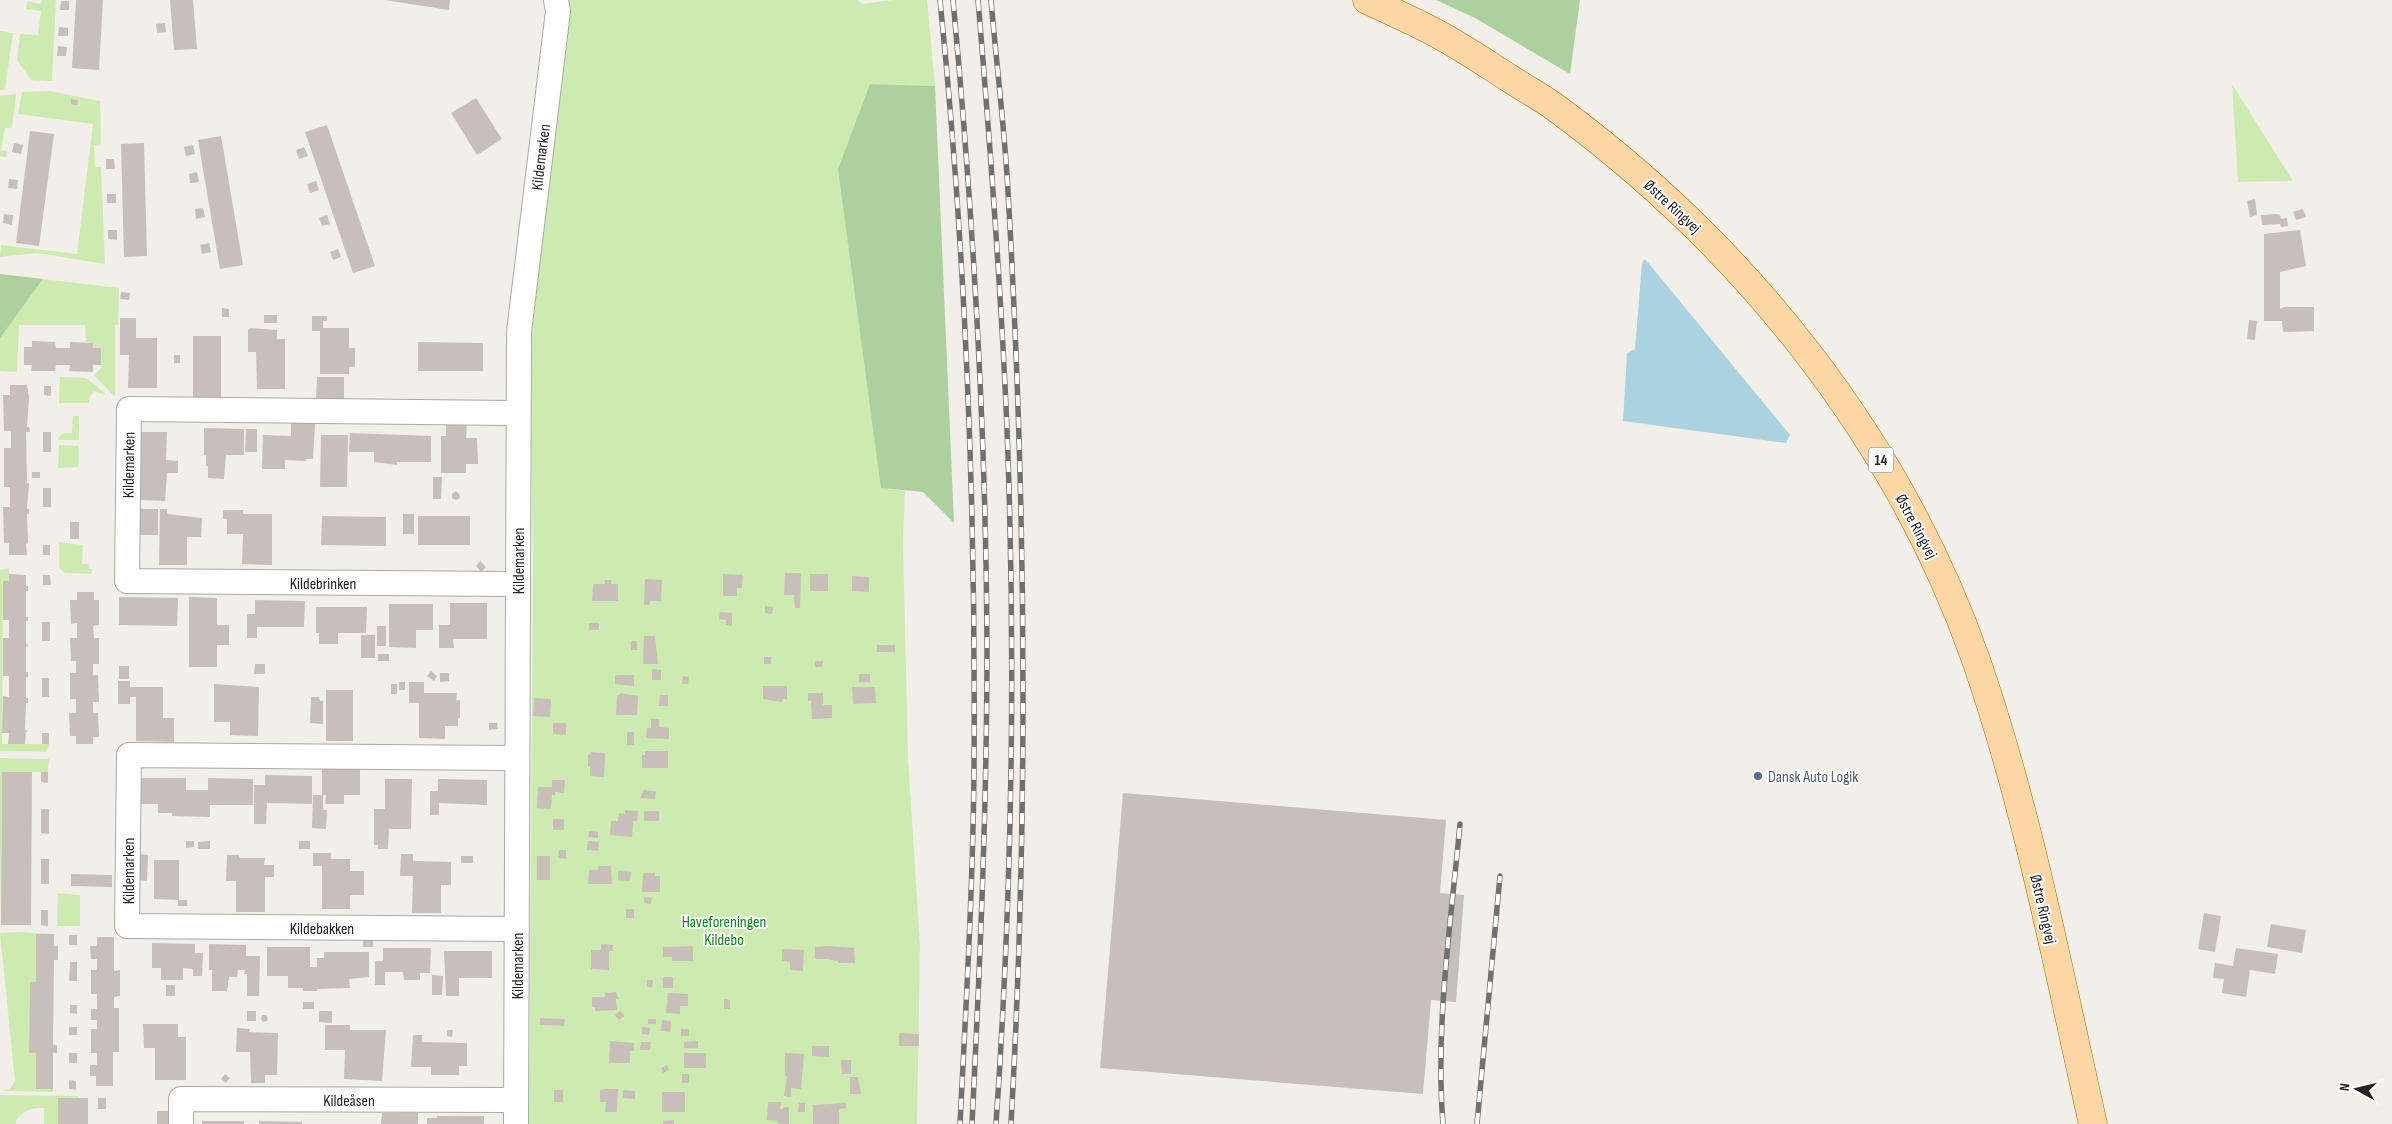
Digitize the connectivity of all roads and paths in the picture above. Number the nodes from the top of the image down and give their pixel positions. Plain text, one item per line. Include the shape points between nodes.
1 (556, 0) edge
2 (1367, 0) edge
3 (518, 413) junction
4 (127, 581) joint
5 (518, 584) junction
6 (517, 758) junction
7 (127, 926) joint
8 (517, 929) junction
9 (516, 1100) junction
10 (181, 1124) edge
11 (516, 1124) edge
12 (2093, 1124) edge

1 - 3 street, Kildemarken via 558,11 519,332
2 - 12 main road, Østre Ringvej / 14 via 1442,36 1555,107 1664,194 1747,278 1825,374 1893,480 1938,565 1975,657 2005,754 2041,894
3 - 4 street, Kildemarken via 129,410
3 - 5 street, Kildemarken
4 - 5 street, Kildebrinken
5 - 6 street, Kildemarken
6 - 7 street, Kildemarken via 129,755
6 - 8 street, Kildemarken
7 - 8 street, Kildebakken
8 - 9 street, Kildemarken
9 - 10 street, Kildeåsen via 181,1099
9 - 11 street, Kildemarken

